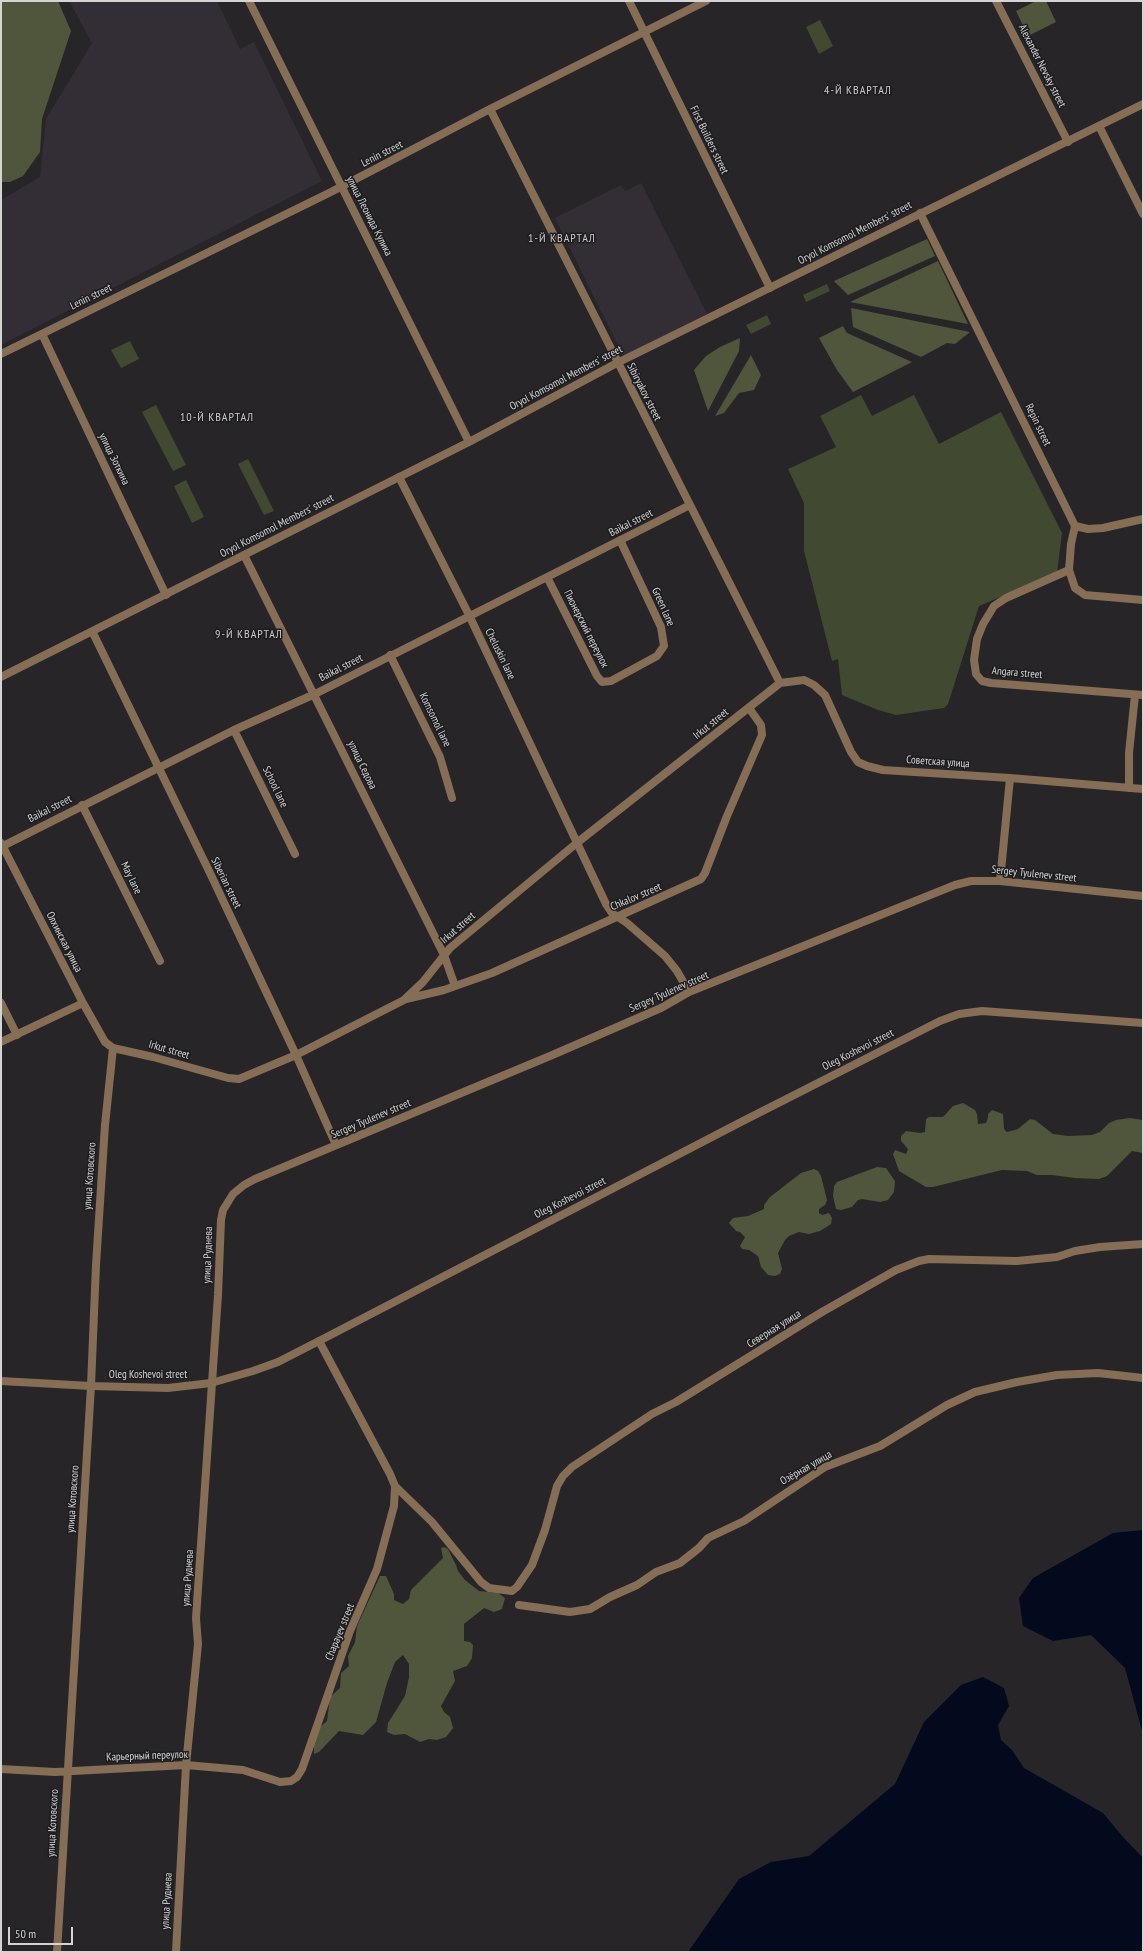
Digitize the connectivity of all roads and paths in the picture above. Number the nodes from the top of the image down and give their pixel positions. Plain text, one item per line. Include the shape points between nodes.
1 (249, 1) edge
2 (629, 1) edge
3 (706, 1) edge
4 (996, 1) edge
5 (644, 32) junction
6 (1143, 104) edge
7 (490, 109) junction
8 (1099, 126) junction
9 (1068, 142) junction
10 (342, 186) junction
11 (920, 213) junction
12 (1143, 214) edge
13 (770, 288) junction
14 (42, 334) junction
15 (1, 354) edge
16 (617, 364) junction
17 (469, 442) junction
18 (399, 477) junction
19 (690, 506) junction
20 (1143, 519) edge
21 (1075, 526) junction
22 (620, 540) junction
23 (244, 555) junction
24 (1069, 570) junction
25 (547, 577) junction
26 (166, 595) junction
27 (1143, 600) edge
28 (469, 615) junction
29 (93, 633) junction
30 (390, 655) junction
31 (1, 678) edge
32 (611, 681) joint
33 (780, 683) junction
34 (315, 694) junction
35 (1139, 695) edge
36 (749, 708) junction
37 (234, 730) junction
38 (158, 768) junction
39 (1010, 778) junction
40 (1129, 788) junction
41 (1143, 789) edge
42 (452, 798) dead end
43 (82, 805) junction
44 (578, 842) junction
45 (2, 845) edge
46 (295, 854) dead end
47 (1000, 881) junction
48 (1143, 896) edge
49 (619, 916) junction
50 (444, 955) junction
51 (160, 961) dead end
52 (455, 986) junction
53 (689, 992) junction
54 (404, 1000) junction
55 (1, 1002) edge
56 (83, 1003) junction
57 (1143, 1023) edge
58 (17, 1035) junction
59 (1, 1042) edge
60 (112, 1048) junction
61 (296, 1055) junction
62 (336, 1145) junction
63 (226, 1206) joint
64 (1143, 1244) edge
65 (319, 1341) junction
66 (1143, 1378) edge
67 (1, 1381) edge
68 (211, 1382) junction
69 (91, 1386) junction
70 (395, 1486) junction
71 (519, 1605) dead end
72 (186, 1765) junction
73 (1, 1770) edge
74 (67, 1771) junction
75 (290, 1781) joint
76 (57, 1952) edge
77 (176, 1952) edge

1 - 10 street, улица Леонида Кулика
2 - 5 street, First Builders street
3 - 5 street, Lenin street
4 - 9 street, Alexander Nevsky street
5 - 7 street, Lenin street
5 - 13 street, First Builders street
6 - 8 street, Oryol Komsomol Members' street
7 - 10 street, Lenin street
7 - 16 street, Sibiryakov street
8 - 9 street, Oryol Komsomol Members' street
8 - 12 street
9 - 11 street, Oryol Komsomol Members' street
10 - 14 street, Lenin street
10 - 17 street, улица Леонида Кулика
11 - 13 street, Oryol Komsomol Members' street
11 - 21 street, Repin street
13 - 16 street, Oryol Komsomol Members' street
14 - 15 street, Lenin street
14 - 26 street, улица Зоткина
16 - 17 street, Oryol Komsomol Members' street
16 - 19 street, Sibiryakov street
17 - 18 street, Oryol Komsomol Members' street
18 - 23 street, Oryol Komsomol Members' street
18 - 28 street, Cheluskin lane
19 - 22 street, Baikal street
19 - 33 street, Sibiryakov street
20 - 21 street via 1088,529
21 - 24 street
22 - 25 street, Baikal street
22 - 32 street, Green lane via 661,627 664,646 657,656
23 - 26 street, Oryol Komsomol Members' street
23 - 34 street, улица Седова
24 - 27 street via 1073,585 1081,593
24 - 35 street, Angara street via 1006,598 994,606 983,624 978,639 974,660 976,674 982,681 991,683
25 - 28 street, Baikal street
25 - 32 street, Пионерский переулок via 597,676 602,682
26 - 29 street, Oryol Komsomol Members' street
28 - 30 street, Baikal street
28 - 44 street, Cheluskin lane
29 - 31 street, Oryol Komsomol Members' street
29 - 38 street, Siberian street
30 - 34 street, Baikal street
30 - 42 street, Komsomol lane via 440,757
33 - 36 street, Irkut street
33 - 39 street, Советская улица via 804,680 825,694 851,752 863,765 883,770
34 - 37 street, Baikal street
34 - 50 street, улица Седова
35 - 40 street via 1128,753
36 - 44 street, Irkut street
36 - 49 street, Chkalov street via 761,725 762,735 704,876 696,883
37 - 38 street, Baikal street
37 - 46 street, School lane
38 - 43 street, Baikal street
38 - 61 street, Siberian street
39 - 40 street, Советская улица
39 - 47 street
40 - 41 street, Советская улица
43 - 45 street, Baikal street
43 - 51 street, May lane
44 - 49 street, Cheluskin lane via 606,904 612,913
44 - 50 street, Irkut street
45 - 56 street, Олхинская улица
47 - 48 street, Sergey Tyulenev street
47 - 53 street, Sergey Tyulenev street via 971,881 955,885 727,979
49 - 52 street, Chkalov street via 492,973
49 - 53 street, Cheluskin lane via 665,956
50 - 52 street, улица Седова
50 - 54 street, Irkut street via 423,982
52 - 54 street, Chkalov street
53 - 62 street, Sergey Tyulenev street via 666,1006
54 - 61 street, Irkut street
55 - 58 street
56 - 58 street
56 - 60 street, Олхинская улица
57 - 65 street, Oleg Koshevoi street via 994,1011 949,1017
58 - 59 street
60 - 61 street, Irkut street via 235,1079
60 - 69 street, улица Котовского via 96,1265
61 - 62 street, Siberian street
62 - 63 street, Sergey Tyulenev street via 244,1185 233,1194
63 - 68 street, улица Руднева via 221,1220
64 - 70 street, Северная улица via 1100,1247 1057,1257 1017,1261 929,1260 896,1270 652,1414 572,1467 562,1476 557,1486 532,1565 512,1591 489,1588 481,1582 432,1522
65 - 68 street, Oleg Koshevoi street via 266,1367
65 - 70 street
66 - 71 street, Озёрная улица via 1098,1373 1057,1375 975,1392 946,1405 880,1446 825,1467 744,1521 714,1534 680,1563 656,1572 637,1585 590,1609 570,1612
67 - 69 street, Oleg Koshevoi street
68 - 69 street, Oleg Koshevoi street via 168,1388
68 - 72 street, улица Руднева via 196,1618 198,1644
69 - 74 street, улица Котовского
70 - 75 street, Chapayev street via 392,1516 377,1569 350,1631 302,1769 297,1777
72 - 74 street, Карьерный переулок
72 - 75 street, Карьерный переулок via 236,1769 272,1781
72 - 77 street, улица Руднева
73 - 74 street, Карьерный переулок
74 - 76 street, улица Котовского

